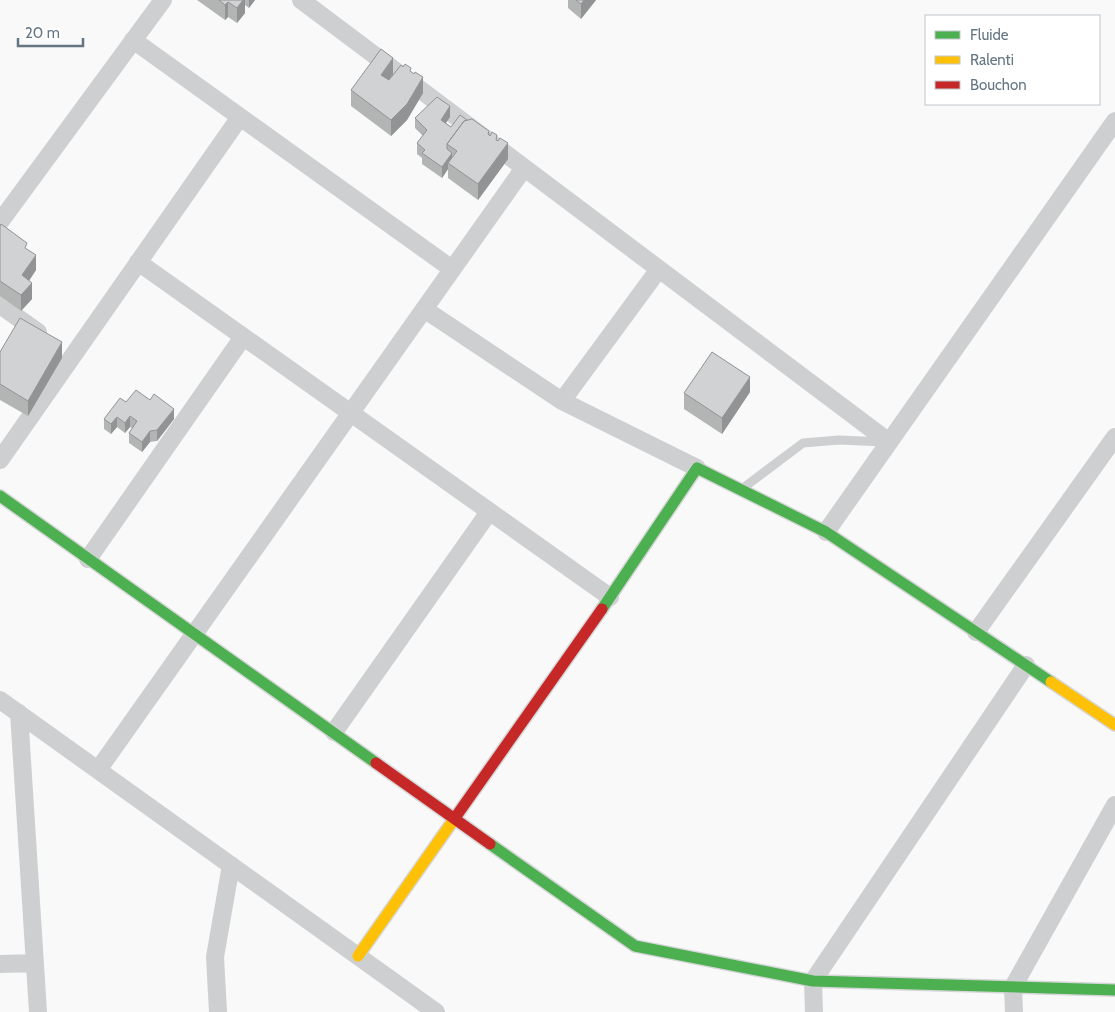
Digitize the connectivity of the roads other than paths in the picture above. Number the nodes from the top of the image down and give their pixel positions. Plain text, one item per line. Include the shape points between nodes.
1 (163, 0) edge
2 (301, 0) edge
3 (133, 40) junction
4 (240, 118) junction
5 (1115, 121) edge
6 (524, 168) junction
7 (0, 222) edge
8 (138, 262) junction
9 (452, 269) junction
10 (658, 269) junction
11 (0, 305) edge
12 (424, 309) junction
13 (243, 337) junction
14 (72, 356) junction
15 (562, 401) junction
16 (350, 413) junction
17 (1115, 437) edge
18 (889, 442) junction
19 (0, 460) edge
20 (697, 468) junction
21 (741, 490) junction
22 (0, 496) edge
23 (490, 512) junction
24 (826, 532) junction
25 (88, 558) junction
26 (610, 597) junction
27 (976, 632) junction
28 (194, 634) junction
29 (1026, 666) junction
30 (0, 700) edge
31 (19, 713) junction
32 (1115, 725) edge
33 (334, 732) junction
34 (98, 770) junction
35 (1115, 805) edge
36 (454, 818) junction
37 (231, 865) junction
38 (358, 956) junction
39 (35, 963) junction
40 (0, 964) edge
41 (813, 981) junction
42 (1013, 987) junction
43 (1115, 990) edge
44 (38, 1012) edge
45 (218, 1012) edge
46 (436, 1012) edge
47 (814, 1012) edge
48 (1014, 1012) edge

1 - 3 street
2 - 6 street
3 - 4 street
3 - 7 street
4 - 8 street
4 - 9 street
5 - 18 street
6 - 9 street
6 - 10 street
8 - 13 street
8 - 14 street
9 - 12 street
10 - 15 street
10 - 18 street
11 - 14 street
12 - 15 street
12 - 16 street
13 - 16 street
13 - 25 street
14 - 19 street
15 - 20 street
16 - 23 street
16 - 28 street
17 - 27 street
18 - 21 lane via 839,440 803,443
18 - 24 street
20 - 21 street
20 - 26 street
21 - 24 street
22 - 25 street
23 - 26 street
23 - 33 street
24 - 27 street
25 - 28 street
26 - 36 street
27 - 29 street
28 - 33 street
28 - 34 street
29 - 32 street
29 - 41 street
30 - 31 street
31 - 34 street
31 - 39 street
33 - 36 street
34 - 37 street
35 - 42 street
36 - 38 street
36 - 41 street via 635,946
37 - 38 street
37 - 45 street via 215,957
38 - 46 street
39 - 40 street
39 - 44 street
41 - 42 street
41 - 47 street
42 - 43 street
42 - 48 street

